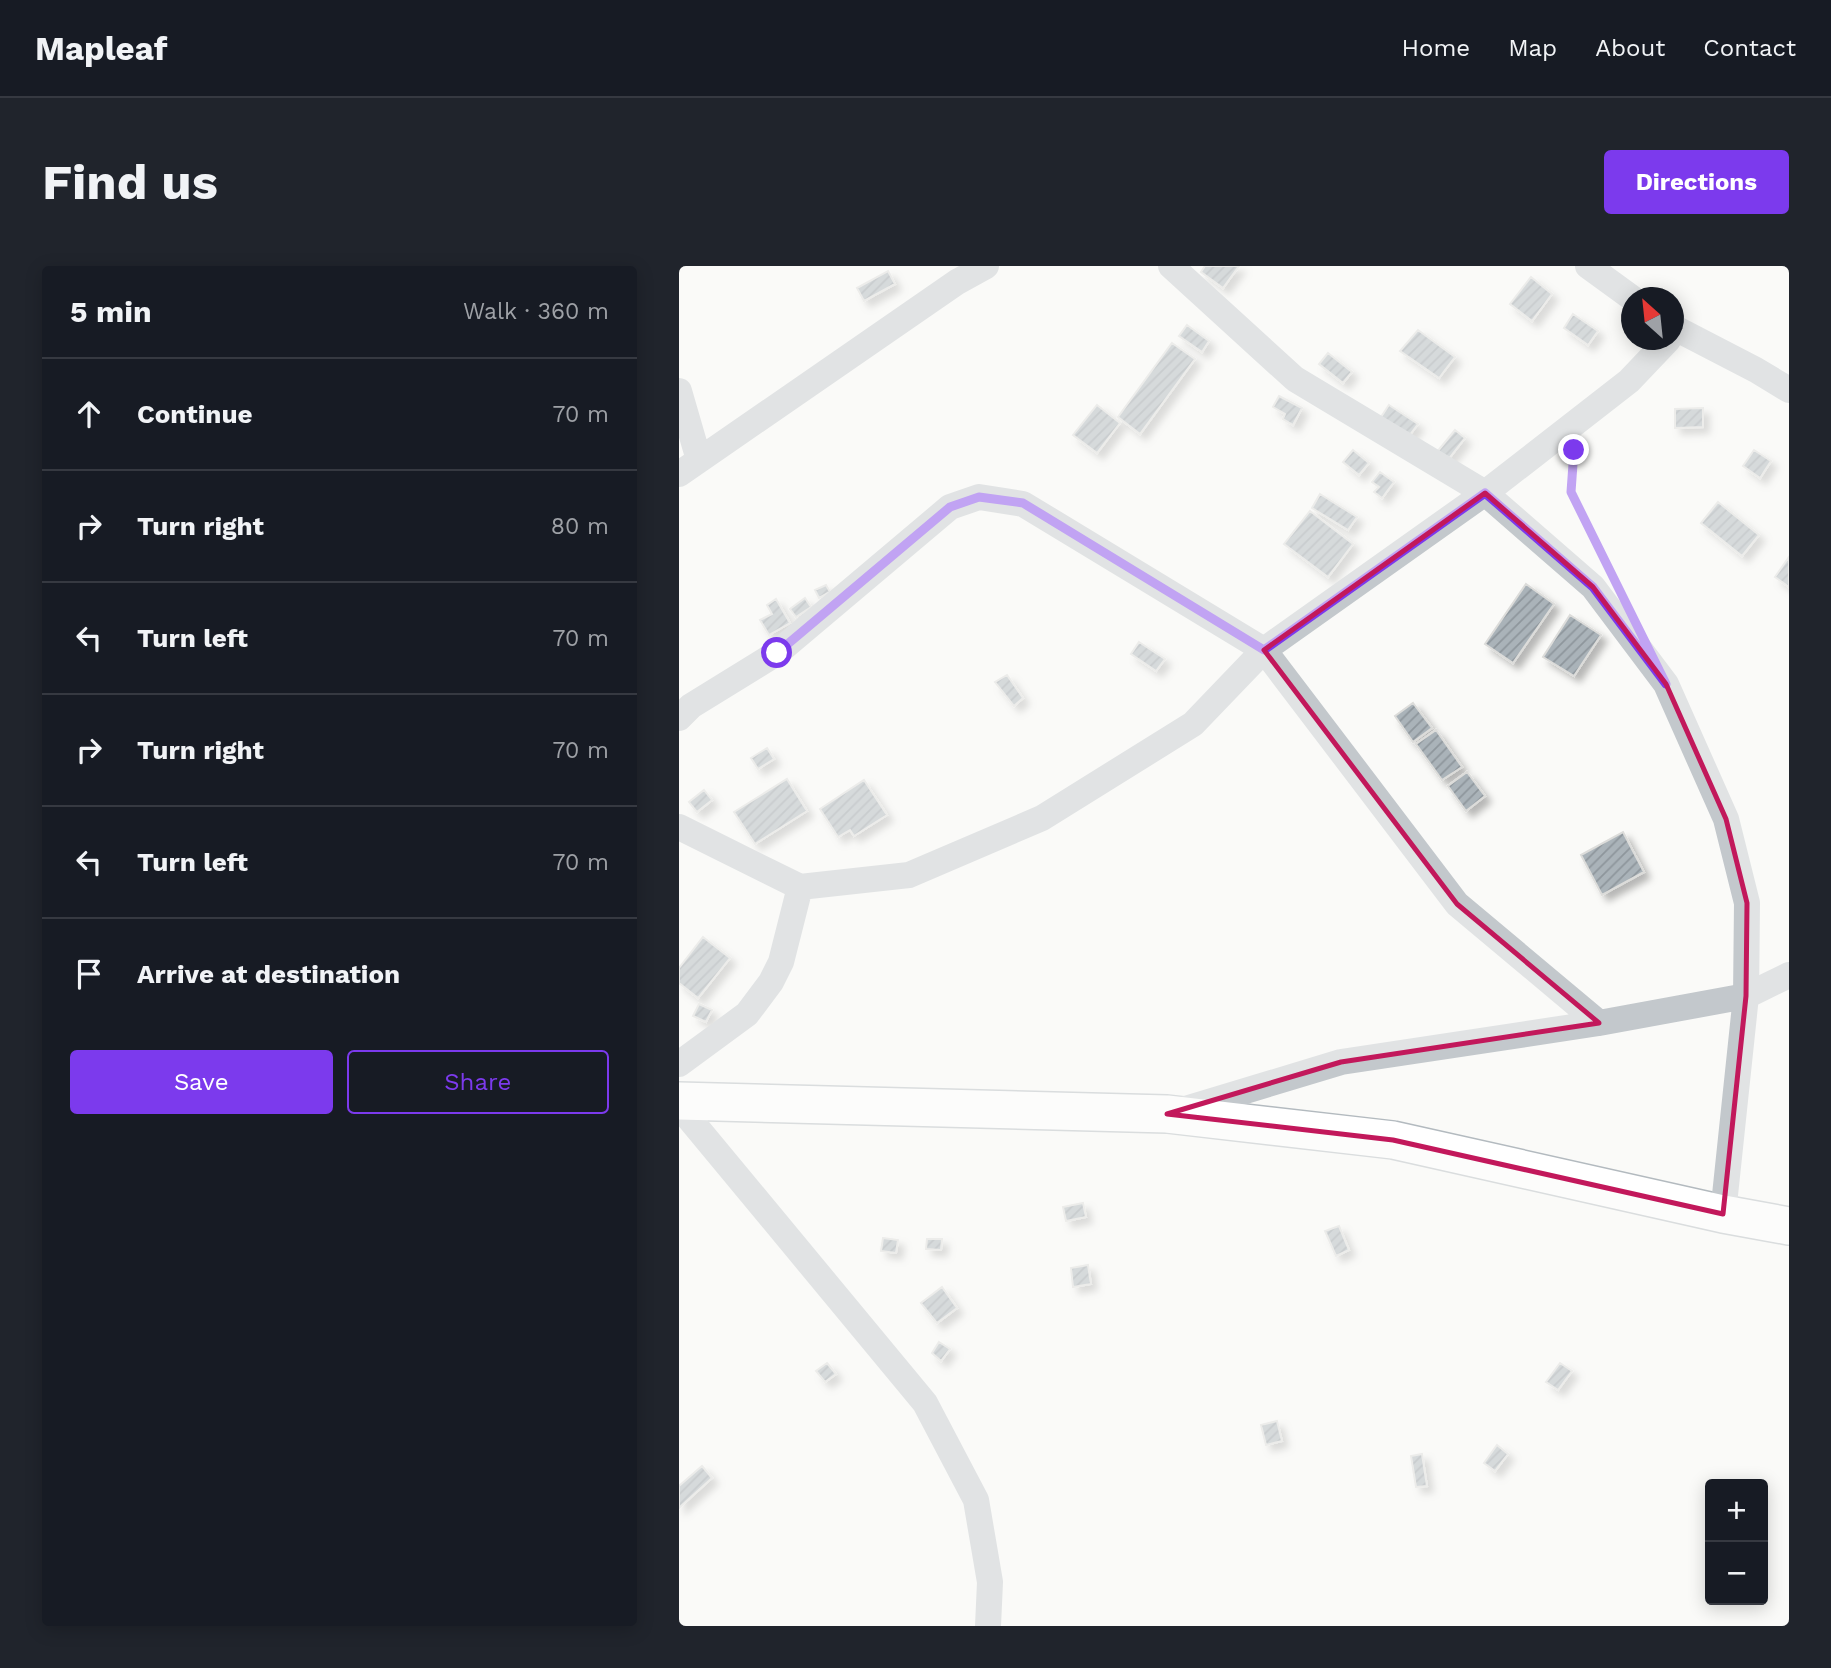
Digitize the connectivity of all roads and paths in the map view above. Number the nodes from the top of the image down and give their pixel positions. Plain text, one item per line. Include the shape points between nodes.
1 (986, 266) edge
2 (1171, 266) edge
3 (1588, 266) edge
4 (1621, 290) edge
5 (1684, 337) edge
6 (1657, 350) edge
7 (1789, 390) edge
8 (679, 391) edge
9 (1574, 450) dead end
10 (689, 467) edge
11 (1485, 493) junction
12 (1607, 564) dead end
13 (1264, 650) junction
14 (679, 718) edge
15 (679, 827) edge
16 (800, 887) junction
17 (1789, 975) edge
18 (1746, 996) junction
19 (1599, 1023) junction
20 (679, 1063) edge
21 (679, 1103) edge
22 (1167, 1114) junction
23 (1723, 1214) junction
24 (1789, 1226) edge
25 (988, 1626) edge

1 - 10 street
2 - 11 street via 1295,379
3 - 4 street
5 - 7 street
6 - 11 street via 1629,381
8 - 10 street
9 - 12 path via 1571,492
11 - 13 street
11 - 18 street via 1593,587 1666,684 1726,819 1748,903
13 - 14 street via 1023,503 979,497 950,507 777,653
13 - 16 street via 1193,724 1042,818 909,875
13 - 19 street via 1457,904
15 - 16 street
16 - 20 street via 781,962 771,982 747,1014
17 - 18 street
18 - 19 street
18 - 23 street
19 - 22 street via 1341,1062
21 - 22 street
21 - 25 street via 925,1403 976,1500 990,1582
22 - 23 street via 1393,1140
23 - 24 street

